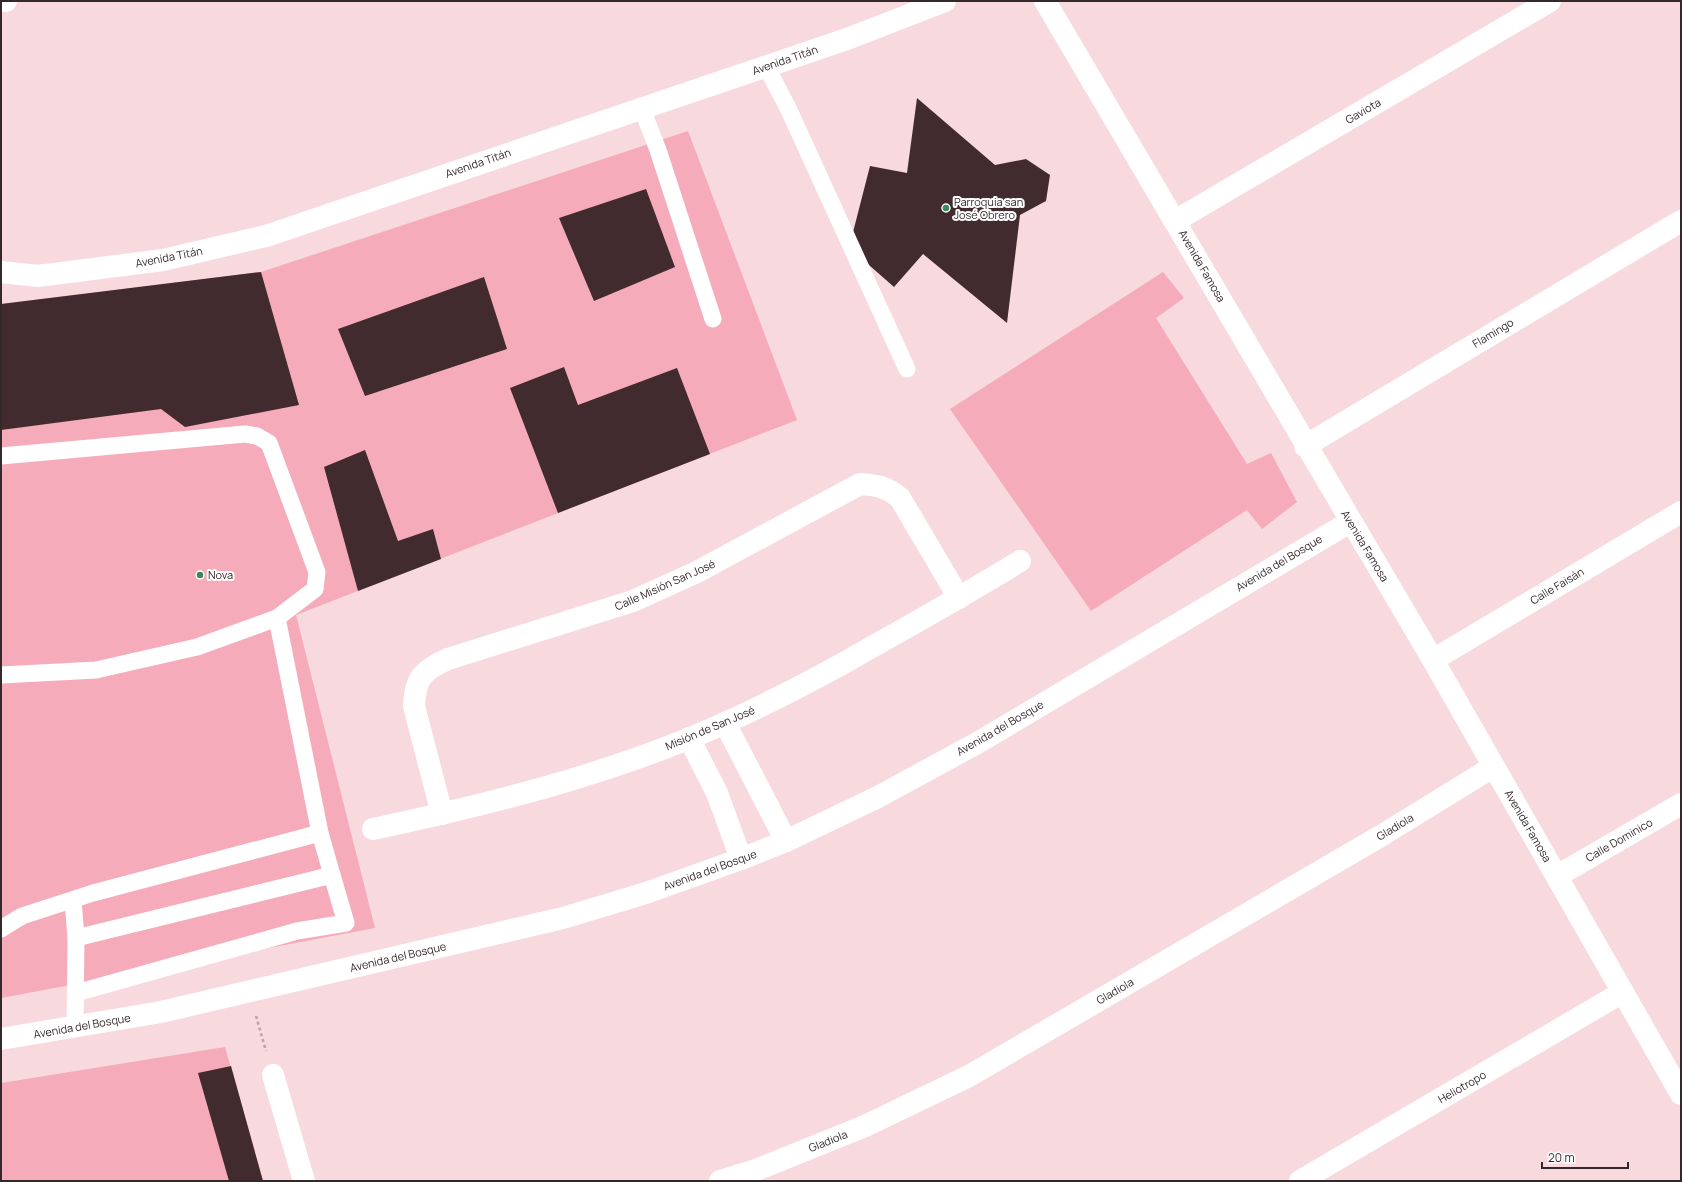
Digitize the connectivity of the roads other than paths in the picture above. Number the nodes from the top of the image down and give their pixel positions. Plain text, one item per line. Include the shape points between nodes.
1 (6, 1) edge
2 (945, 1) edge
3 (1045, 1) edge
4 (1550, 1) edge
5 (1, 2) edge
6 (766, 66) junction
7 (642, 108) junction
8 (1175, 221) junction
9 (1681, 221) edge
10 (1, 272) edge
11 (713, 319) dead end
12 (907, 369) dead end
13 (1305, 446) junction
14 (1, 456) edge
15 (1681, 512) edge
16 (1350, 522) junction
17 (1020, 560) dead end
18 (959, 598) junction
19 (277, 618) junction
20 (1433, 660) junction
21 (1, 676) edge
22 (725, 723) junction
23 (689, 738) junction
24 (1493, 767) junction
25 (1681, 804) edge
26 (442, 814) junction
27 (373, 828) dead end
28 (320, 833) junction
29 (786, 841) junction
30 (741, 859) junction
31 (332, 875) junction
32 (1557, 876) junction
33 (73, 900) junction
34 (1, 929) edge
35 (76, 938) junction
36 (1624, 992) junction
37 (76, 993) junction
38 (75, 1028) junction
39 (1, 1039) edge
40 (273, 1075) road end
41 (1681, 1094) edge
42 (304, 1181) edge
43 (720, 1181) edge
44 (1300, 1181) edge

1 - 5 street
2 - 6 street, Avenida Titán via 847,39
3 - 8 street, Avenida Famosa
4 - 8 street, Gaviota
6 - 7 street, Avenida Titán
6 - 12 lane via 789,110
7 - 10 street, Avenida Titán via 266,236 163,260 38,276
7 - 11 lane
8 - 13 street, Avenida Famosa
9 - 13 street, Flamingo
13 - 16 street, Avenida Famosa
14 - 19 lane via 245,434 257,436 269,443 317,572 315,589
15 - 20 street, Calle Faisán
16 - 20 street, Avenida Famosa
16 - 29 street, Avenida del Bosque via 979,742 878,797
17 - 18 street, Misión de San José
18 - 22 street, Misión de San José via 804,686
18 - 26 street, Calle Misión San José via 900,498 889,489 876,484 860,484 697,572 632,601 432,666 421,677 415,690 414,706
19 - 21 lane via 197,647 96,670
19 - 28 lane
20 - 24 street, Avenida Famosa
22 - 23 street, Misión de San José
22 - 29 street
23 - 26 street, Misión de San José via 608,768
23 - 30 street via 718,794
24 - 32 street, Avenida Famosa
24 - 43 street, Gladiola via 1379,837 969,1076 865,1126 756,1170
25 - 32 street, Calle Dominico
26 - 27 street, Misión de San José
28 - 31 lane
28 - 33 lane
29 - 30 street, Avenida del Bosque
30 - 38 street, Avenida del Bosque via 646,894 563,918 161,1012
31 - 35 lane
31 - 37 lane via 346,922 298,931
32 - 36 street, Avenida Famosa
33 - 34 lane via 22,916
33 - 35 lane
35 - 37 lane
36 - 41 street, Avenida Famosa
36 - 44 street, Heliotropo
37 - 38 lane
38 - 39 street, Avenida del Bosque
40 - 42 street

